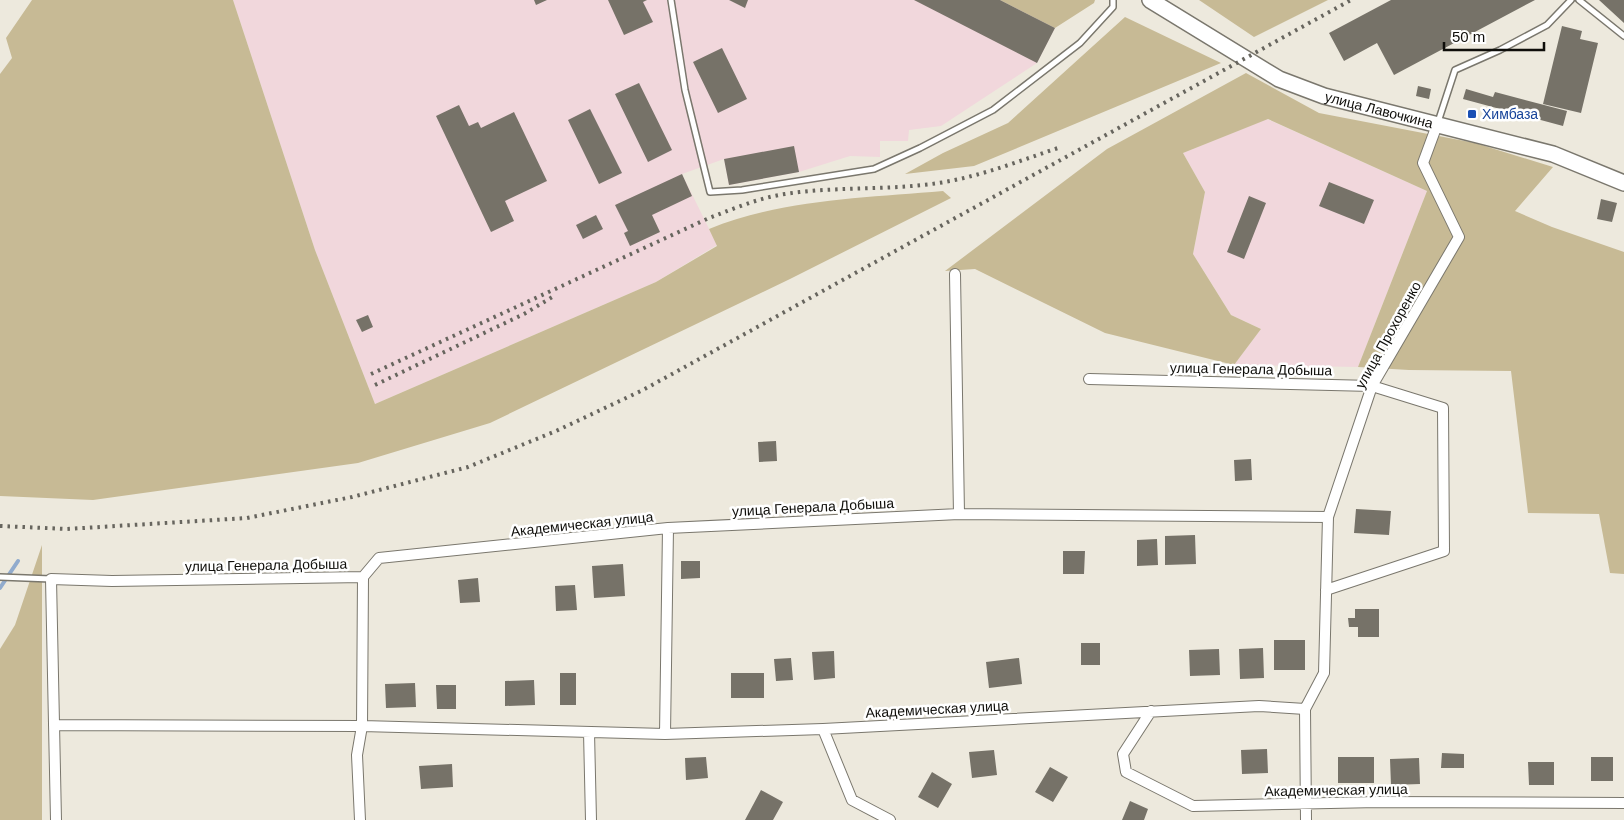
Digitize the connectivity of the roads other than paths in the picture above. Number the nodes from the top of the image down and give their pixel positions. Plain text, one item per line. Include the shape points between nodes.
1 (671, 0) edge
2 (1113, 0) edge
3 (1571, 0) edge
4 (1579, 0) edge
5 (1155, 1) edge
6 (1624, 36) edge
7 (1437, 125) junction
8 (1624, 183) edge
9 (955, 274) dead end
10 (1089, 379) dead end
11 (1372, 386) junction
12 (959, 514) junction
13 (1328, 517) junction
14 (668, 528) junction
15 (0, 577) edge
16 (363, 578) junction
17 (51, 579) junction
18 (1326, 590) junction
19 (1305, 709) junction
20 (1151, 711) junction
21 (54, 725) junction
22 (362, 726) junction
23 (823, 728) junction
24 (589, 732) junction
25 (665, 734) junction
26 (1305, 803) junction
27 (1624, 803) edge
28 (56, 820) edge
29 (360, 820) edge
30 (591, 820) edge
31 (890, 820) edge
32 (1306, 820) edge

1 - 2 lane via 685,90 710,192 874,169 920,148 993,110 1080,43 1114,7
3 - 7 lane, улица Прохоренко via 1547,25 1455,70
4 - 6 lane
5 - 7 main road, улица Лавочкина via 1279,79 1324,96
7 - 8 main road, улица Лавочкина via 1553,154
7 - 11 street, улица Прохоренко via 1423,164 1460,237
9 - 12 street
10 - 11 street, улица Генерала Добыша
11 - 13 street, улица Прохоренко
11 - 18 street, улица Генерала Добыша via 1443,408 1444,551
12 - 13 street, улица Генерала Добыша
12 - 14 street, улица Генерала Добыша
13 - 18 street, улица Прохоренко
14 - 16 street, Академическая улица via 379,558
14 - 25 street, Академическая улица
15 - 17 lane
16 - 17 street, улица Генерала Добыша
16 - 22 street, улица Генерала Добыша
17 - 21 street
18 - 19 street, улица Прохоренко via 1324,673
19 - 20 street, Академическая улица via 1259,706
19 - 26 street, улица Прохоренко
20 - 23 street, Академическая улица
20 - 26 street, Академическая улица via 1123,754 1126,772 1194,806
21 - 22 street, Академическая улица
21 - 28 street
22 - 24 street, Академическая улица
22 - 29 street, улица Генерала Добыша via 357,755
23 - 25 street, Академическая улица
23 - 31 street via 852,800
24 - 25 street, Академическая улица
24 - 30 street
26 - 27 street, Академическая улица
26 - 32 street, улица Прохоренко

